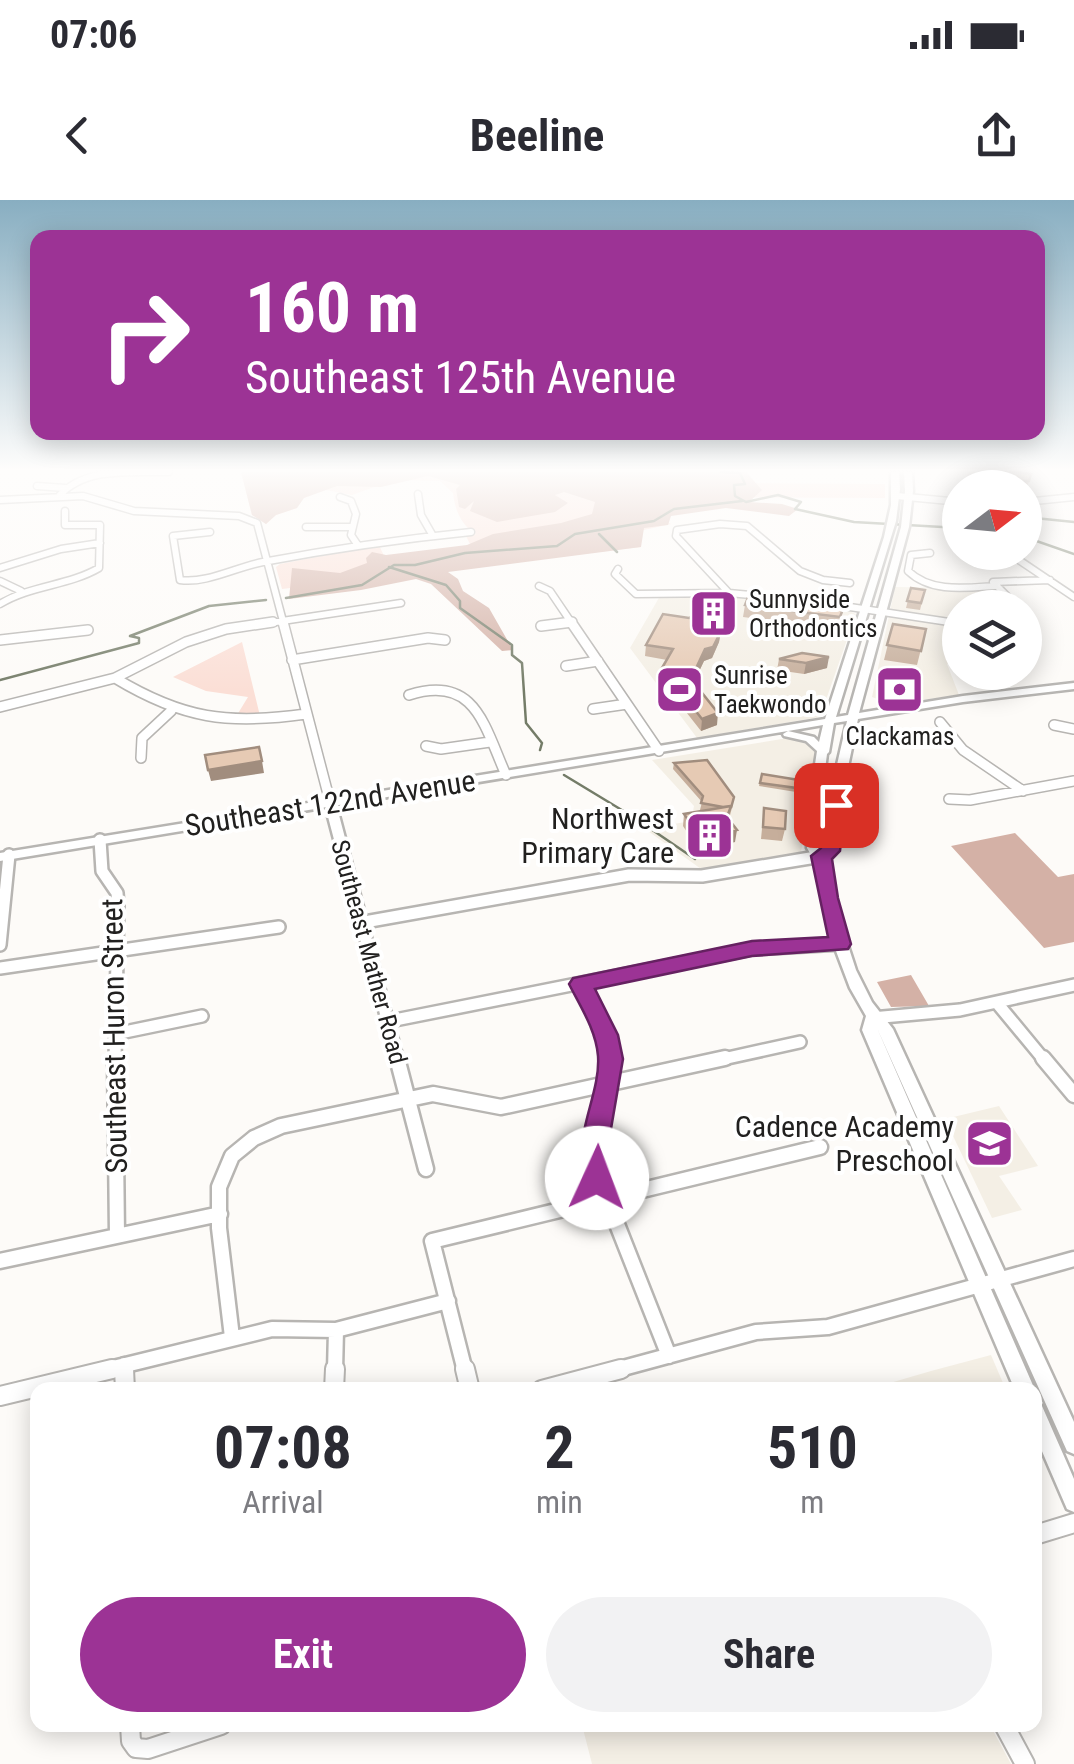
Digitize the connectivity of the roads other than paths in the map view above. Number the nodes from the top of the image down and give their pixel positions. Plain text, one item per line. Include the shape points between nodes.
1 (87, 545) edge
2 (100, 545) edge
3 (174, 545) edge
4 (262, 545) edge
5 (352, 545) edge
6 (685, 545) edge
7 (771, 545) edge
8 (886, 545) edge
9 (900, 545) edge
10 (930, 553) dead end
11 (266, 563) junction
12 (0, 568) edge
13 (618, 569) dead end
14 (1035, 570) edge
15 (1050, 580) junction
16 (0, 582) edge
17 (850, 584) dead end
18 (539, 586) dead end
19 (996, 586) junction
20 (1000, 590) edge
21 (21, 591) junction
22 (729, 592) junction
23 (1074, 597) edge
24 (800, 600) edge
25 (817, 602) edge
26 (401, 603) dead end
27 (0, 604) edge
28 (865, 609) junction
29 (880, 611) junction
30 (282, 620) junction
31 (942, 621) edge
32 (572, 622) junction
33 (540, 626) dead end
34 (88, 630) dead end
35 (0, 640) edge
36 (446, 640) dead end
37 (292, 660) junction
38 (598, 661) junction
39 (566, 666) dead end
40 (114, 678) junction
41 (1074, 686) edge
42 (861, 692) junction
43 (409, 694) dead end
44 (1002, 697) junction
45 (627, 704) junction
46 (0, 707) edge
47 (593, 709) dead end
48 (171, 711) junction
49 (900, 711) junction
50 (306, 714) junction
51 (852, 722) junction
52 (940, 722) dead end
53 (831, 725) junction
54 (1054, 725) dead end
55 (1074, 730) edge
56 (788, 734) junction
57 (736, 736) junction
58 (490, 742) junction
59 (426, 746) dead end
60 (708, 747) junction
61 (659, 751) junction
62 (824, 752) junction
63 (141, 758) dead end
64 (506, 775) junction
65 (1074, 781) edge
66 (1022, 790) junction
67 (949, 798) dead end
68 (330, 803) junction
69 (812, 811) junction
70 (832, 826) junction
71 (100, 840) junction
72 (4, 856) edge
73 (822, 856) junction
74 (3, 894) edge
75 (358, 924) junction
76 (279, 926) dead end
77 (840, 944) junction
78 (0, 945) edge
79 (116, 953) junction
80 (0, 968) edge
81 (581, 984) junction
82 (1074, 985) edge
83 (997, 1002) junction
84 (202, 1016) dead end
85 (872, 1018) junction
86 (386, 1022) junction
87 (115, 1034) junction
88 (800, 1042) dead end
89 (607, 1084) junction
90 (1074, 1095) edge
91 (408, 1099) junction
92 (903, 1110) junction
93 (936, 1136) junction
94 (820, 1147) dead end
95 (426, 1169) dead end
96 (607, 1199) junction
97 (220, 1214) junction
98 (118, 1236) junction
99 (1074, 1260) edge
100 (0, 1262) edge
101 (1000, 1280) junction
102 (979, 1286) junction
103 (448, 1301) junction
104 (336, 1330) junction
105 (232, 1338) junction
106 (669, 1356) junction
107 (124, 1365) junction
108 (56, 1382) edge
109 (125, 1382) edge
110 (334, 1382) edge
111 (468, 1382) edge
112 (572, 1382) edge
113 (1021, 1382) edge
114 (30, 1388) edge
115 (0, 1396) edge
116 (1042, 1429) edge
117 (1074, 1444) edge
118 (1074, 1502) edge
119 (1074, 1522) edge
120 (1042, 1533) edge
121 (130, 1732) edge
122 (200, 1732) edge
123 (1008, 1732) edge
124 (1025, 1764) edge

1 - 12 street
2 - 21 street via 95,571
3 - 11 street via 180,580
4 - 11 street, Southeast Mather Road
5 - 11 street
6 - 22 street
7 - 17 street via 800,571
8 - 28 main road
9 - 29 main road
10 - 19 street via 911,555 908,570 916,581
11 - 30 street, Southeast Mather Road
13 - 22 street via 615,574 636,594
14 - 15 street
15 - 19 street
15 - 23 street
16 - 21 street
18 - 32 street
19 - 20 street
21 - 27 street
22 - 24 street
25 - 28 street
26 - 30 street
28 - 29 street
28 - 53 main road
29 - 31 street
29 - 42 main road
30 - 37 street, Southeast Mather Road
30 - 40 street via 201,636
32 - 33 street
32 - 38 street
34 - 35 street
36 - 37 street
37 - 50 street, Southeast Mather Road
38 - 39 street
38 - 45 street
40 - 46 street
40 - 48 street
41 - 44 main road, Southeast 122nd Avenue
42 - 49 main road
42 - 51 main road
43 - 58 street via 442,686 460,690
44 - 49 main road, Southeast 122nd Avenue
44 - 51 main road, Southeast 122nd Avenue
45 - 47 street
45 - 61 street
48 - 50 street via 232,720
48 - 63 street via 142,738
49 - 51 main road, Southeast 122nd Avenue
50 - 68 street, Southeast Mather Road
51 - 53 main road, Southeast 122nd Avenue
51 - 70 main road
52 - 66 street via 963,750
53 - 56 main road, Southeast 122nd Avenue
53 - 57 main road, Southeast 122nd Avenue
53 - 62 main road
54 - 55 street
56 - 60 main road, Southeast 122nd Avenue
56 - 62 main road
57 - 60 main road
57 - 61 main road, Southeast 122nd Avenue
58 - 59 street
58 - 64 street
60 - 61 main road, Southeast 122nd Avenue
61 - 64 main road, Southeast 122nd Avenue
62 - 69 main road
64 - 68 main road, Southeast 122nd Avenue
65 - 66 street
66 - 67 street
68 - 71 main road, Southeast 122nd Avenue
68 - 75 street, Southeast Mather Road
69 - 70 main road
69 - 73 main road via 812,848
70 - 73 main road via 830,851
71 - 72 main road, Southeast 122nd Avenue
71 - 79 street, Southeast Huron Street via 102,871 117,893
72 - 74 street
73 - 75 street via 702,876 629,875
73 - 77 main road
74 - 78 street
75 - 86 street, Southeast Mather Road
76 - 79 street
77 - 81 street via 752,948
77 - 85 main road
79 - 80 street
79 - 87 street, Southeast Huron Street
81 - 86 street
81 - 89 street via 606,1035
82 - 83 street
83 - 85 street
83 - 90 street
84 - 87 street
85 - 92 main road via 869,1030
85 - 93 main road via 886,1030
86 - 91 street, Southeast Mather Road
87 - 98 street, Southeast Huron Street
88 - 89 street
89 - 91 street via 501,1107 444,1094
89 - 96 street via 594,1152
91 - 95 street, Southeast Mather Road
91 - 97 street via 258,1136 233,1154 222,1173
92 - 93 main road
92 - 102 main road
93 - 101 main road
94 - 96 street
96 - 103 street via 432,1240
96 - 106 street
97 - 98 street
97 - 105 street
98 - 100 street
99 - 101 street
101 - 102 street
101 - 117 main road
102 - 106 street via 828,1327 756,1332
102 - 113 main road
103 - 104 street
103 - 111 street
104 - 105 street via 272,1328
104 - 110 street
105 - 107 street
106 - 112 street
107 - 108 street
107 - 109 street
114 - 115 street
116 - 118 main road
119 - 120 street
121 - 122 street via 136,1748 148,1749
123 - 124 street

